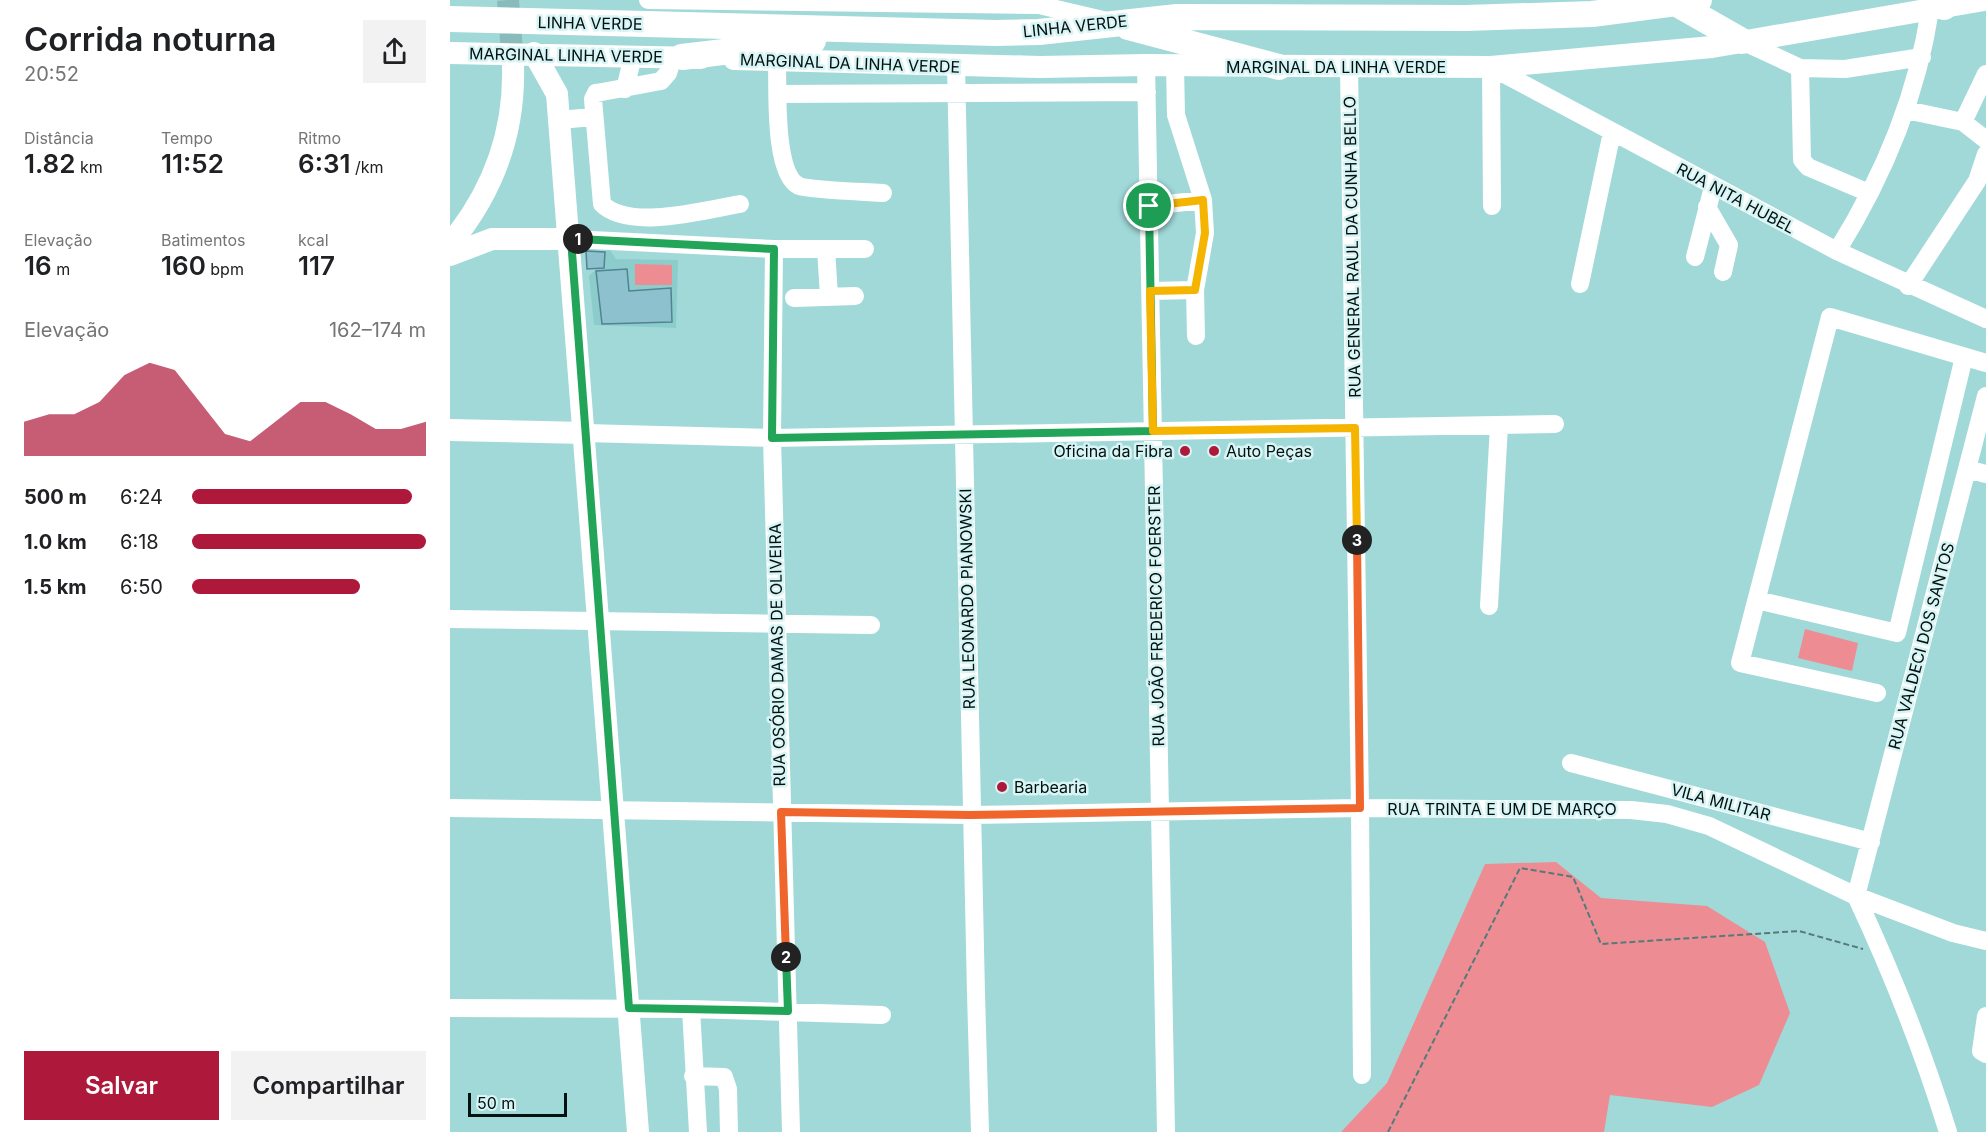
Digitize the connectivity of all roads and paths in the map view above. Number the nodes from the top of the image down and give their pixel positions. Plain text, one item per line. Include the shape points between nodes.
1 (648, 0) edge
2 (1064, 0) edge
3 (1984, 0) edge
4 (1688, 2) edge
5 (1039, 5) junction
6 (1942, 6) edge
7 (450, 19) edge
8 (1110, 22) junction
9 (932, 31) junction
10 (1742, 41) junction
11 (450, 53) edge
12 (534, 54) junction
13 (574, 54) junction
14 (633, 56) junction
15 (678, 57) junction
16 (1922, 57) junction
17 (777, 60) junction
18 (903, 65) junction
19 (1146, 65) junction
20 (1175, 65) junction
21 (513, 66) tunnel mouth
22 (956, 66) junction
23 (1079, 66) junction
24 (1491, 67) junction
25 (1279, 68) junction
26 (1349, 68) junction
27 (1800, 68) junction
28 (1986, 74) edge
29 (625, 89) junction
30 (957, 92) junction
31 (1078, 92) junction
32 (1146, 92) junction
33 (898, 93) junction
34 (558, 94) junction
35 (779, 94) junction
36 (1906, 110) junction
37 (592, 117) junction
38 (560, 120) junction
39 (1963, 122) junction
40 (1612, 132) junction
41 (1986, 140) edge
42 (1986, 154) edge
43 (1713, 187) junction
44 (882, 193) dead end
45 (1869, 193) junction
46 (1203, 200) junction
47 (740, 204) dead end
48 (1149, 206) junction
49 (1492, 206) dead end
50 (1707, 207) junction
51 (474, 212) junction
52 (492, 239) junction
53 (571, 239) junction
54 (450, 244) edge
55 (774, 249) junction
56 (826, 249) junction
57 (865, 249) dead end
58 (1838, 251) junction
59 (450, 255) edge
60 (1695, 257) dead end
61 (1723, 272) dead end
62 (1580, 284) dead end
63 (1908, 286) junction
64 (1195, 290) junction
65 (1150, 291) junction
66 (829, 296) junction
67 (855, 296) dead end
68 (794, 298) dead end
69 (1986, 319) edge
70 (1196, 336) dead end
71 (1964, 357) junction
72 (1986, 363) edge
73 (1986, 396) edge
74 (1555, 424) dead end
75 (1499, 425) junction
76 (1355, 428) junction
77 (450, 430) edge
78 (1153, 431) junction
79 (585, 433) junction
80 (965, 434) junction
81 (772, 438) junction
82 (1967, 469) junction
83 (1986, 474) edge
84 (1756, 600) junction
85 (1489, 606) dead end
86 (450, 619) edge
87 (599, 621) junction
88 (777, 623) junction
89 (871, 624) dead end
90 (1877, 693) dead end
91 (1571, 763) dead end
92 (450, 808) edge
93 (1360, 808) junction
94 (613, 809) junction
95 (781, 812) junction
96 (1160, 813) junction
97 (970, 815) junction
98 (1871, 842) junction
99 (1856, 896) junction
100 (1986, 941) edge
101 (1883, 955) junction
102 (450, 1008) edge
103 (629, 1008) junction
104 (691, 1009) junction
105 (788, 1011) junction
106 (882, 1015) dead end
107 (1986, 1016) edge
108 (1986, 1054) edge
109 (1362, 1075) dead end
110 (693, 1076) junction
111 (638, 1132) edge
112 (698, 1132) edge
113 (729, 1132) edge
114 (791, 1132) edge
115 (980, 1132) edge
116 (1166, 1132) edge
117 (1388, 1132) edge
118 (1948, 1132) edge

1 - 5 street
2 - 5 street
3 - 6 main road, MARGINAL DA LINHA VERDE
4 - 8 highway, LINHA VERDE via 1592,14 1466,18 1176,16
4 - 10 highway
5 - 8 street
6 - 10 main road, MARGINAL DA LINHA VERDE
6 - 16 street
7 - 9 highway, LINHA VERDE
8 - 9 highway, LINHA VERDE via 1039,32
8 - 25 highway
9 - 15 highway via 887,41 810,42
10 - 24 main road, MARGINAL DA LINHA VERDE
10 - 27 street
11 - 12 main road, MARGINAL LINHA VERDE
12 - 13 main road, MARGINAL LINHA VERDE
12 - 34 main road
13 - 14 main road, MARGINAL LINHA VERDE
13 - 34 main road
14 - 15 main road, MARGINAL LINHA VERDE
14 - 29 street
15 - 17 main road, MARGINAL DA LINHA VERDE
15 - 29 street via 660,81
16 - 27 street via 1845,69
16 - 36 street
17 - 18 main road, MARGINAL DA LINHA VERDE
17 - 35 street
18 - 22 main road, MARGINAL DA LINHA VERDE
18 - 33 street
19 - 20 main road, MARGINAL DA LINHA VERDE
19 - 23 main road, MARGINAL DA LINHA VERDE
19 - 32 street, RUA JOÃO FREDERICO FOERSTER
20 - 25 main road, MARGINAL DA LINHA VERDE
20 - 46 street via 1176,115
21 - 51 main road via 512,115 506,140
22 - 23 main road, MARGINAL DA LINHA VERDE
22 - 30 street, RUA LEONARDO PIANOWSKI
23 - 31 street
24 - 26 main road, MARGINAL DA LINHA VERDE
24 - 40 street, RUA NITA HUBEL
24 - 49 street
25 - 26 main road, MARGINAL DA LINHA VERDE
26 - 76 street, RUA GENERAL RAUL DA CUNHA BELLO
27 - 45 street via 1802,160 1808,167
28 - 39 street
29 - 37 street via 596,93
30 - 31 street
30 - 33 street
30 - 80 street, RUA LEONARDO PIANOWSKI
31 - 32 street
32 - 48 street, RUA JOÃO FREDERICO FOERSTER
33 - 35 street
34 - 38 main road
35 - 44 street via 781,156 786,173 798,186
36 - 39 street
36 - 45 street
37 - 38 street
37 - 47 street via 600,197 610,213 664,218
38 - 53 main road
39 - 41 street
40 - 43 street, RUA NITA HUBEL
40 - 62 street
42 - 63 street via 1977,181
43 - 50 street
43 - 58 street, RUA NITA HUBEL
45 - 58 street
46 - 48 street
46 - 64 street via 1205,233
48 - 65 street, RUA JOÃO FREDERICO FOERSTER
50 - 60 street
50 - 61 street via 1729,245
51 - 52 main road
51 - 54 main road
52 - 53 main road
52 - 59 main road
53 - 55 street
53 - 79 main road
55 - 56 street
55 - 81 street, RUA OSÓRIO DAMAS DE OLIVEIRA
56 - 57 street
56 - 66 street
58 - 63 street, RUA NITA HUBEL
63 - 69 street, RUA NITA HUBEL
64 - 65 street
64 - 70 street
65 - 78 street, RUA JOÃO FREDERICO FOERSTER
66 - 67 street
66 - 68 street
71 - 72 street
71 - 84 street via 1897,633
71 - 84 street via 1830,317
73 - 82 street, RUA VALDECI DOS SANTOS
74 - 75 street
75 - 76 street
75 - 85 street
76 - 78 street
76 - 93 street, RUA GENERAL RAUL DA CUNHA BELLO
77 - 79 main road
78 - 80 street
78 - 96 street, RUA JOÃO FREDERICO FOERSTER
79 - 81 street
79 - 87 main road
80 - 81 street
80 - 97 street, RUA LEONARDO PIANOWSKI
81 - 88 street, RUA OSÓRIO DAMAS DE OLIVEIRA
82 - 83 street
82 - 98 street, RUA VALDECI DOS SANTOS
84 - 90 street via 1740,663
86 - 87 street
87 - 88 street
87 - 94 main road
88 - 89 street
88 - 95 street, RUA OSÓRIO DAMAS DE OLIVEIRA
91 - 98 street, VILA MILITAR
92 - 94 street, RUA TRINTA E UM DE MARÇO
93 - 96 street, RUA TRINTA E UM DE MARÇO
93 - 99 street, RUA TRINTA E UM DE MARÇO via 1631,810 1667,814 1709,826
93 - 109 street, RUA GENERAL RAUL DA CUNHA BELLO
94 - 95 street, RUA TRINTA E UM DE MARÇO
94 - 103 main road
95 - 97 street, RUA TRINTA E UM DE MARÇO
95 - 105 street, RUA OSÓRIO DAMAS DE OLIVEIRA
96 - 97 street, RUA TRINTA E UM DE MARÇO
96 - 116 street, RUA JOÃO FREDERICO FOERSTER
97 - 115 street, RUA LEONARDO PIANOWSKI
98 - 99 street, RUA VALDECI DOS SANTOS
99 - 100 street, RUA TRINTA E UM DE MARÇO via 1953,933
99 - 101 street
101 - 117 path via 1799,931 1601,944 1573,877 1520,868
101 - 118 street
102 - 103 street
103 - 104 street
103 - 111 main road
104 - 105 street
104 - 110 street
105 - 106 street
105 - 114 street, RUA OSÓRIO DAMAS DE OLIVEIRA
107 - 108 street via 1981,1051
110 - 112 street
110 - 113 street via 724,1077

